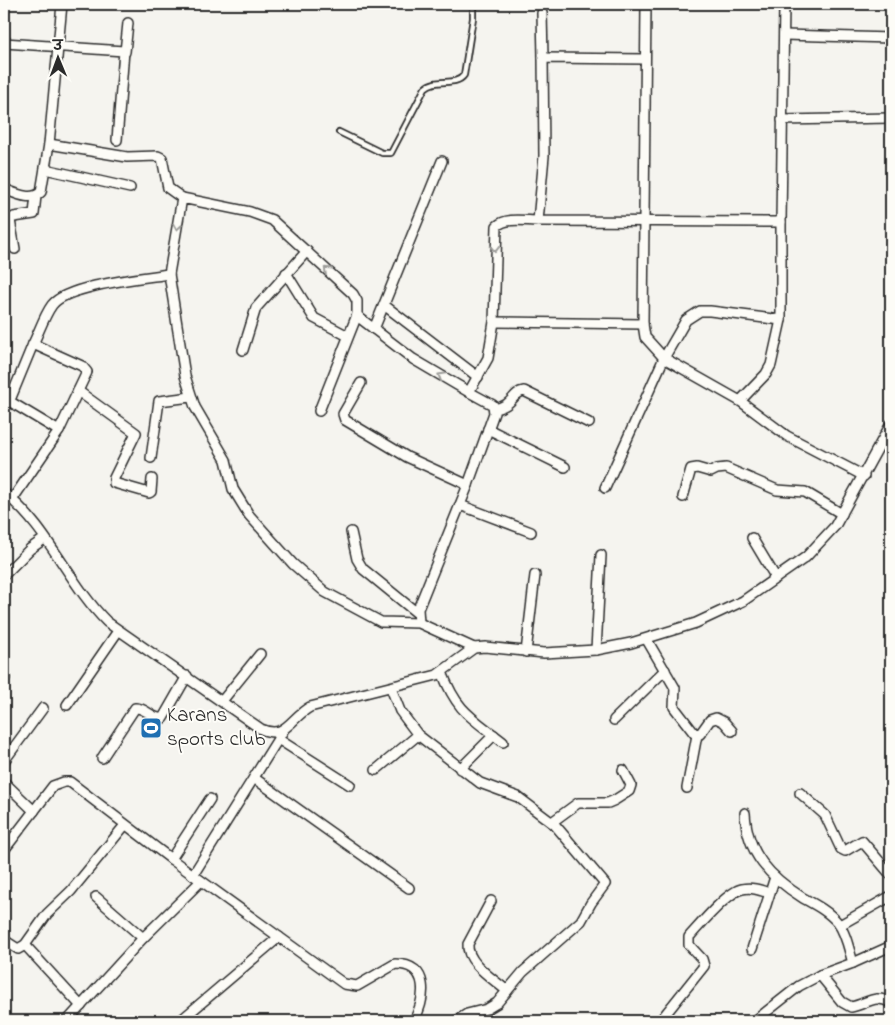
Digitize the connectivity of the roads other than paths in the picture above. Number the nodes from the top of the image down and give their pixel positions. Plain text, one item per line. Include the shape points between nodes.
1 (62, 4) edge
2 (473, 4) edge
3 (646, 4) edge
4 (784, 4) edge
5 (542, 13) dead end
6 (128, 23) dead end
7 (784, 35) junction
8 (891, 38) edge
9 (4, 43) edge
10 (58, 48) junction
11 (124, 52) junction
12 (543, 58) junction
13 (645, 59) junction
14 (891, 118) edge
15 (782, 120) junction
16 (339, 132) dead end
17 (117, 140) dead end
18 (49, 144) junction
19 (442, 161) dead end
20 (45, 169) junction
21 (130, 188) dead end
22 (4, 189) edge
23 (36, 196) junction
24 (182, 198) junction
25 (538, 221) junction
26 (643, 222) junction
27 (781, 222) junction
28 (15, 249) dead end
29 (307, 251) junction
30 (286, 273) junction
31 (170, 274) junction
32 (384, 305) junction
33 (357, 315) junction
34 (781, 320) junction
35 (494, 322) junction
36 (643, 324) junction
37 (374, 329) junction
38 (348, 336) junction
39 (33, 344) junction
40 (243, 350) dead end
41 (664, 358) junction
42 (478, 377) junction
43 (361, 384) dead end
44 (78, 391) junction
45 (469, 392) junction
46 (191, 396) junction
47 (7, 399) edge
48 (740, 401) junction
49 (494, 408) junction
50 (319, 411) dead end
51 (588, 423) dead end
52 (891, 424) edge
53 (488, 429) junction
54 (59, 431) junction
55 (151, 458) dead end
56 (565, 467) dead end
57 (864, 476) junction
58 (152, 478) dead end
59 (468, 485) junction
60 (605, 488) dead end
61 (4, 493) edge
62 (683, 497) dead end
63 (12, 500) junction
64 (460, 505) junction
65 (842, 514) junction
66 (351, 532) dead end
67 (531, 532) dead end
68 (752, 538) dead end
69 (44, 539) junction
70 (601, 555) dead end
71 (4, 575) edge
72 (535, 575) dead end
73 (776, 578) junction
74 (417, 613) junction
75 (419, 623) junction
76 (118, 631) junction
77 (647, 640) junction
78 (474, 648) junction
79 (596, 650) junction
80 (526, 652) junction
81 (260, 654) dead end
82 (665, 670) junction
83 (442, 672) junction
84 (187, 676) junction
85 (392, 688) junction
86 (222, 701) junction
87 (67, 705) dead end
88 (43, 708) dead end
89 (614, 720) dead end
90 (732, 731) dead end
91 (280, 735) junction
92 (418, 735) junction
93 (494, 735) junction
94 (697, 735) junction
95 (503, 742) dead end
96 (102, 758) dead end
97 (4, 761) edge
98 (460, 769) junction
99 (376, 770) dead end
100 (623, 770) dead end
101 (254, 778) junction
102 (4, 782) edge
103 (350, 785) dead end
104 (688, 788) dead end
105 (800, 793) dead end
106 (210, 799) dead end
107 (34, 811) junction
108 (745, 813) dead end
109 (552, 822) junction
110 (125, 825) junction
111 (4, 850) edge
112 (171, 859) junction
113 (891, 875) edge
114 (775, 877) junction
115 (197, 878) junction
116 (409, 888) dead end
117 (769, 893) junction
118 (891, 896) edge
119 (96, 897) dead end
120 (491, 901) dead end
121 (840, 925) junction
122 (279, 937) junction
123 (143, 938) junction
124 (4, 940) edge
125 (25, 945) junction
126 (891, 946) edge
127 (752, 949) dead end
128 (853, 962) junction
129 (820, 974) junction
130 (507, 991) junction
131 (891, 1003) edge
132 (81, 1006) junction
133 (185, 1019) edge
134 (756, 1020) dead end
135 (67, 1021) edge
136 (414, 1021) edge
137 (456, 1021) edge
138 (660, 1021) edge

1 - 10 street
2 - 16 lane via 474,18 464,75 457,81 433,83 425,88 392,154 382,153
3 - 13 street
4 - 7 street
5 - 12 street
6 - 11 street
7 - 8 street
7 - 15 street
9 - 10 street
10 - 11 street
10 - 18 street
11 - 17 street
12 - 13 street
12 - 25 street via 544,156
13 - 26 street
14 - 15 street
15 - 27 street
18 - 20 street
18 - 24 street via 127,157 158,156 162,158 168,188
19 - 32 street
20 - 21 street
20 - 23 street via 41,192
22 - 23 street
23 - 28 street via 34,214 10,220
24 - 29 street via 261,214 284,229
24 -> 31 street
25 - 26 street
25 -> 35 street via 507,220 497,226
26 - 27 street
26 - 36 street
27 - 34 street
29 - 30 street
33 -> 29 street via 355,297
30 - 38 street via 314,318
30 - 40 street via 256,308
31 - 39 street via 107,283 61,298 51,306
31 - 46 street via 182,361
32 - 37 street
32 - 42 street
33 - 37 street
33 - 38 street
34 - 41 street via 700,311 686,320
34 - 48 street via 771,365
35 - 36 street
35 - 42 street via 488,358
36 - 41 street via 645,337
45 -> 37 street via 413,359
38 - 50 street
39 - 44 street via 85,368 86,375
39 - 47 street
41 - 48 street
41 - 60 street
42 - 45 street
43 - 59 street via 343,414 345,420 412,460
44 - 54 street
44 - 58 street via 136,433 114,483 149,493
45 - 49 street
46 - 55 street via 159,401
46 - 75 street via 226,460 234,489 249,515 293,564 325,592 376,620
47 - 54 street
48 - 57 street via 787,436
49 - 51 street via 509,405 518,393 524,391
49 - 53 street
52 - 57 street
53 - 56 street
53 - 59 street
54 - 63 street
57 - 65 street
59 - 64 street
61 - 63 street
62 - 65 street via 691,469 710,472 726,468 778,490 805,492
63 - 69 street
64 - 67 street
64 - 74 street
65 - 73 street via 806,557
66 - 74 street via 362,569
68 - 73 street
69 - 71 street
69 - 76 street via 89,602
70 - 79 street
72 - 80 street
73 - 77 street via 744,601
74 - 75 street
75 - 78 street
76 - 84 street
76 - 87 street
77 - 79 street
77 - 82 street
78 - 80 street via 485,646
78 - 83 street
79 - 80 street
81 - 86 street
82 - 89 street
82 - 94 street via 675,688 674,707
83 - 85 street
83 - 93 street via 450,694 461,709
84 - 86 street
84 - 96 street via 163,718 135,708
85 - 91 street via 310,707
85 - 92 street via 400,711
86 - 91 street via 261,729
88 - 97 street
90 - 94 street via 720,719 713,718
91 - 101 street
91 - 103 street
92 - 98 street
92 - 99 street
93 - 95 street
93 - 98 street
94 - 104 street
98 - 109 street via 480,783 518,797
100 - 109 street via 631,785 629,791 608,803 578,803
101 - 115 street
101 - 116 street
102 - 107 street
105 - 113 street via 824,815 841,849 846,851 862,841
106 - 112 street
107 - 110 street via 53,786 70,782
107 - 111 street
108 - 114 street via 752,848
109 - 130 street via 604,882 605,888 593,899 581,921 540,955
110 - 112 street
110 - 125 street via 71,891 47,914
112 - 115 street
114 - 117 street
114 - 121 street
115 - 122 street
115 - 123 street
117 - 127 street
117 - 138 street via 740,889 690,937 688,942 704,966
118 - 121 street
119 - 123 street
120 - 130 street via 468,944 468,950 472,959
121 - 128 street
122 - 133 street
122 - 136 street via 350,986 362,984 395,964 410,966 423,984 422,999
123 - 132 street
124 - 125 street via 18,949
125 - 132 street
126 - 128 street
128 - 129 street
129 - 131 street via 842,1002 851,1007 878,998
129 - 134 street via 799,986
130 - 137 street via 493,1007
132 - 135 street

